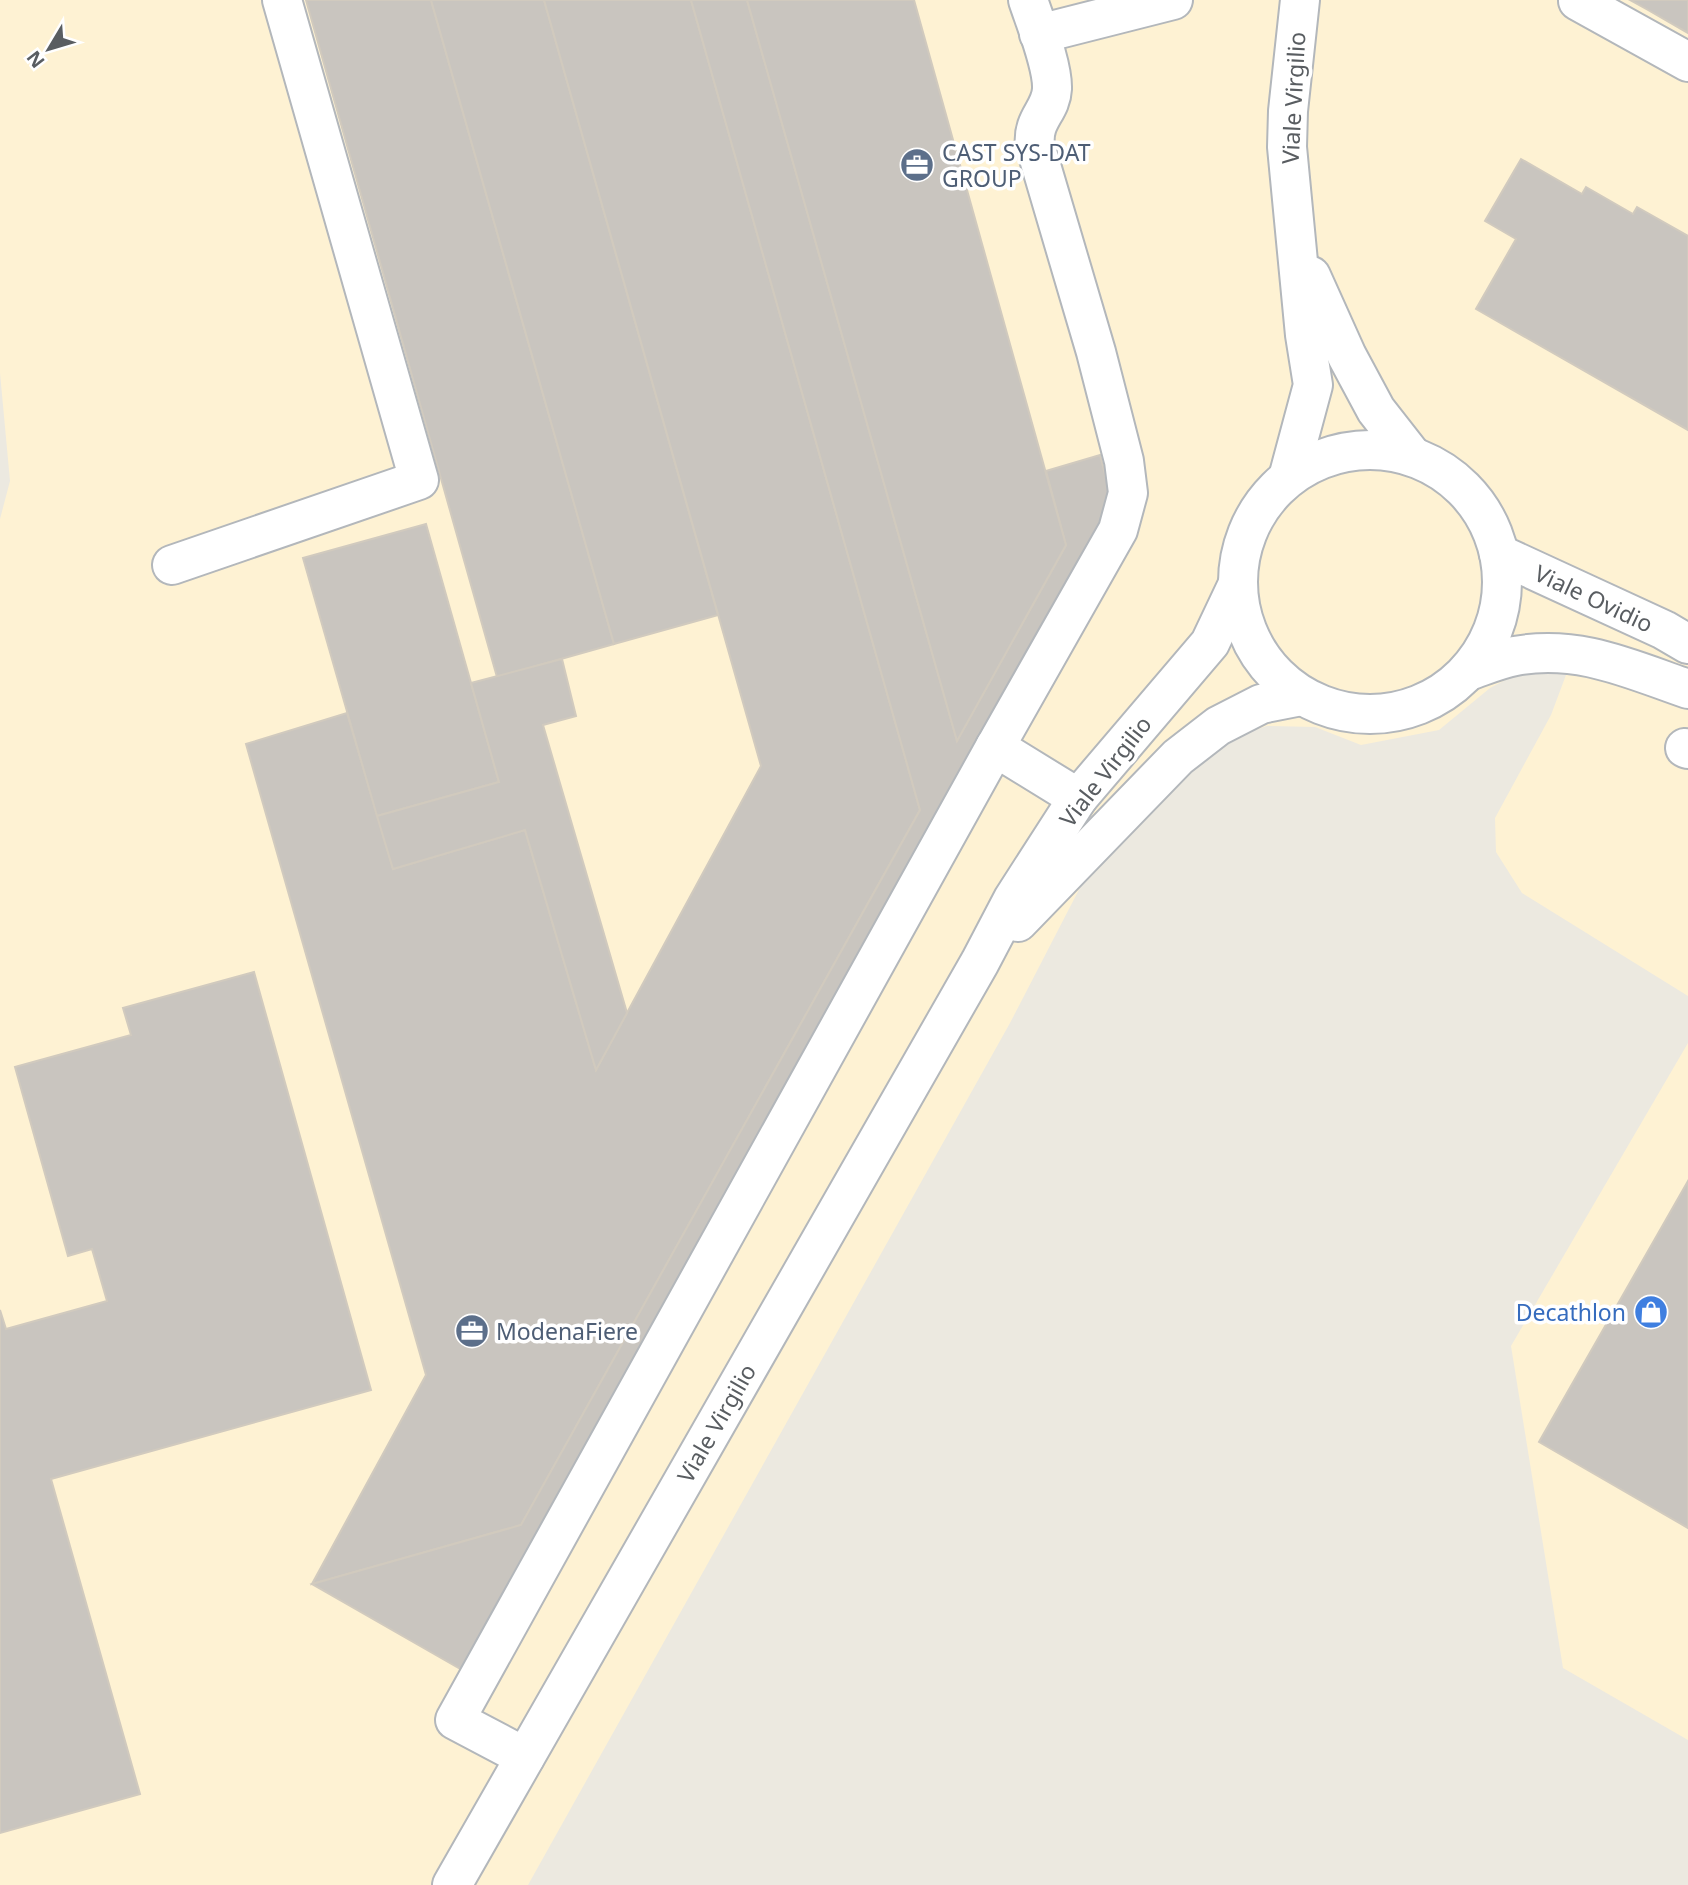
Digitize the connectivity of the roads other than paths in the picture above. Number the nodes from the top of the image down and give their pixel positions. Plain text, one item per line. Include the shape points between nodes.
1 (282, 0) edge
2 (1173, 0) edge
3 (1300, 0) edge
4 (1578, 1) edge
5 (1034, 17) edge
6 (1688, 62) edge
7 (1297, 238) junction
8 (1412, 456) junction
9 (1288, 478) junction
10 (1499, 554) junction
11 (172, 565) dead end
12 (1237, 586) junction
13 (1688, 644) edge
14 (1468, 671) junction
15 (1688, 689) edge
16 (1301, 696) junction
17 (995, 747) junction
18 (1078, 798) junction
19 (980, 962) junction
20 (525, 1757) junction
21 (452, 1885) edge

1 - 11 street via 419,480
2 - 5 street
3 - 7 street, Viale Virgilio via 1287,147
4 - 6 street
5 - 17 street via 1052,89 1033,132 1035,145 1096,352 1128,494 1118,530
7 - 8 street, Viale Virgilio via 1347,356 1376,410
7 - 9 street, Viale Virgilio via 1313,386
8 - 9 street via 1380,450 1347,451 1316,461
8 - 10 street via 1443,471 1468,493 1488,522
9 - 12 street via 1266,499 1249,526 1239,555
10 - 13 street, Viale Ovidio
10 - 14 street via 1503,585 1498,617 1486,646
12 - 16 street via 1245,629 1255,649 1275,675
12 - 18 street, Viale Virgilio via 1202,653
14 - 15 street via 1513,656 1570,652
14 - 16 street via 1433,699 1391,713 1360,715 1329,709
16 - 19 street, Viale Virgilio via 1261,704 1228,720 1178,757
17 - 18 street
17 - 20 street via 455,1720
18 - 19 street, Viale Virgilio via 1013,899
19 - 20 street, Viale Virgilio
20 - 21 street, Viale Virgilio

